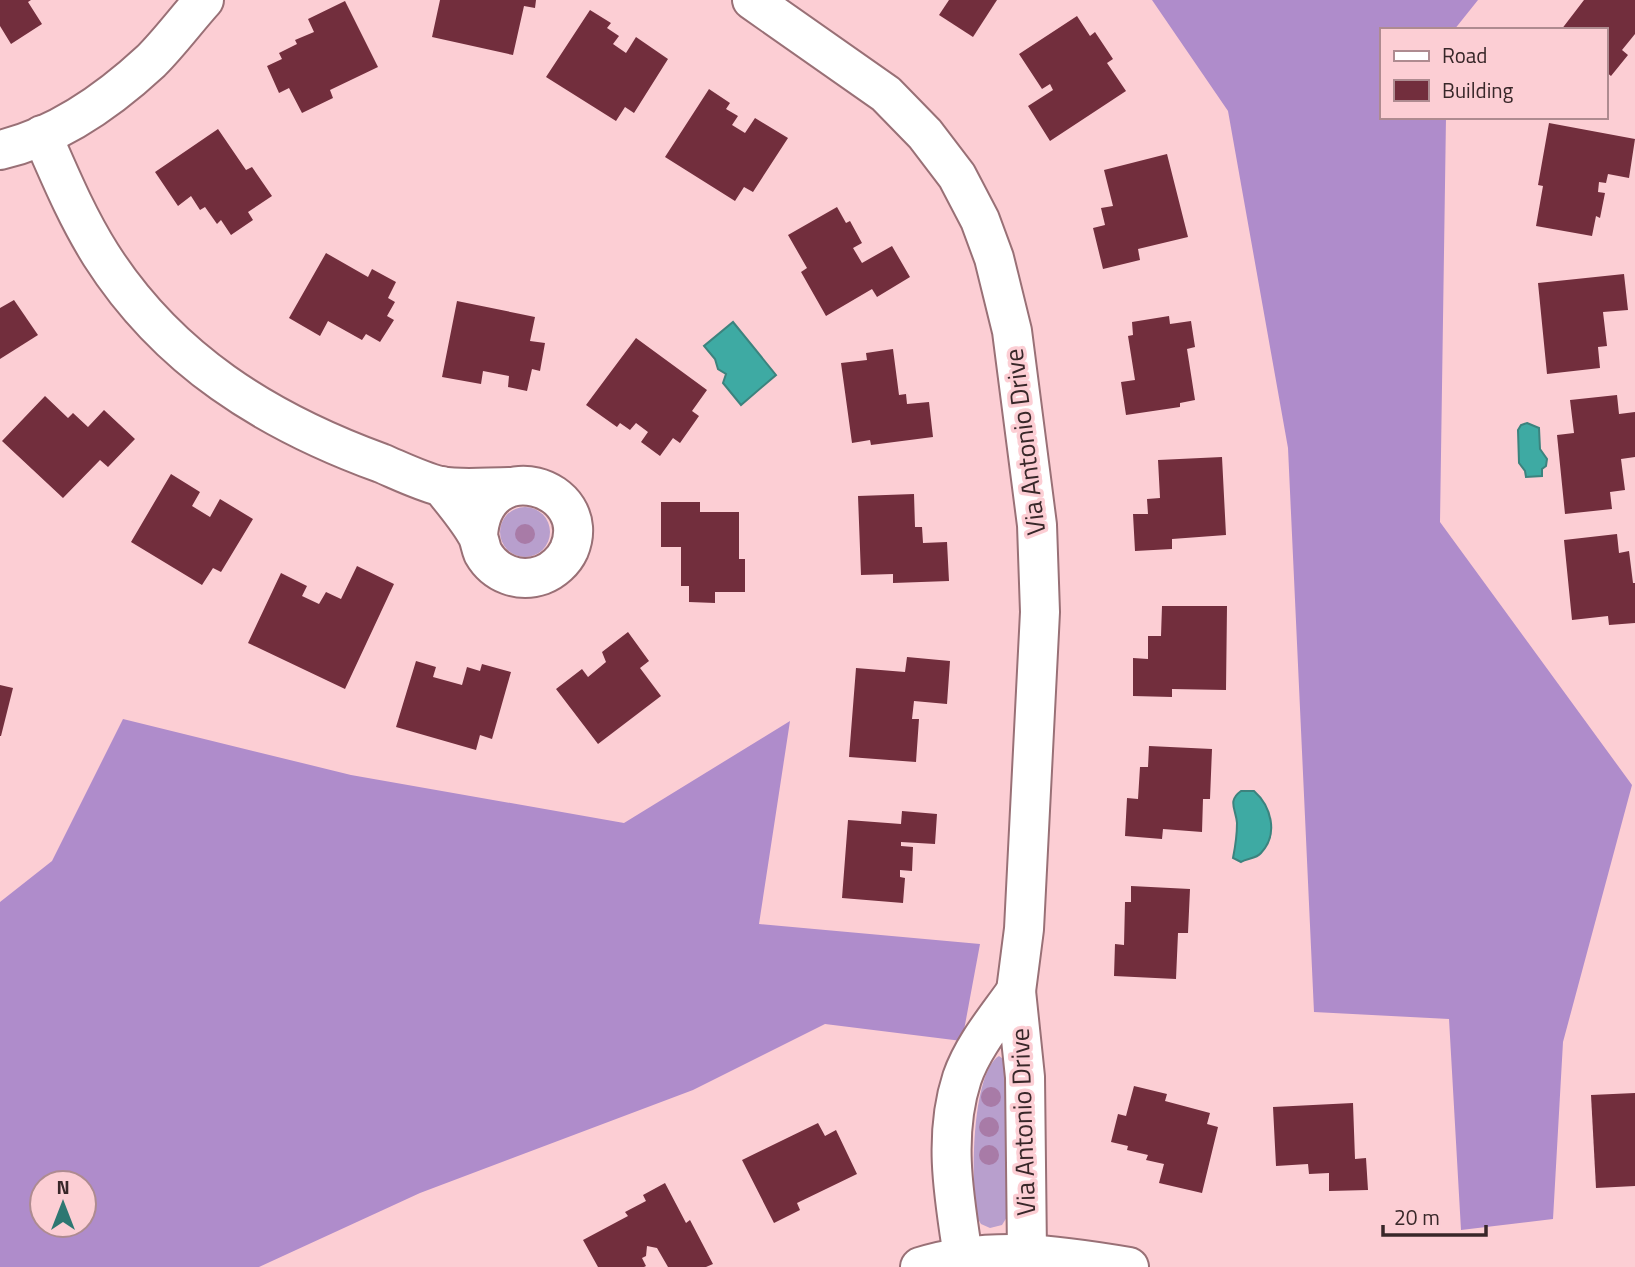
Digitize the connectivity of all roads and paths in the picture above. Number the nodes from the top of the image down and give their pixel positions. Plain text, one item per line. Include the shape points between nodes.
1 (204, 0) edge
2 (752, 0) edge
3 (42, 135) junction
4 (0, 150) edge
5 (441, 486) junction
6 (509, 487) junction
7 (478, 536) junction
8 (1016, 991) junction
9 (1027, 1253) junction
10 (963, 1256) junction
11 (920, 1267) edge
12 (1129, 1267) edge

1 - 3 street via 152,59 120,87 77,118
2 - 8 street, Via Antonio Drive via 886,94 925,134 957,176 995,258 1012,331 1037,525 1040,612 1024,929
3 - 4 street
3 - 5 street via 101,255 169,338 220,382 284,422
5 - 6 street
5 - 7 street
6 - 7 street via 485,506
6 - 7 street via 524,484 554,494 571,520 569,550 548,572 518,578 491,564
8 - 9 street, Via Antonio Drive via 1025,1077
8 - 10 street, Via Antonio Drive via 976,1049 962,1078 953,1116 951,1170
9 - 10 street
9 - 12 street
10 - 11 street

